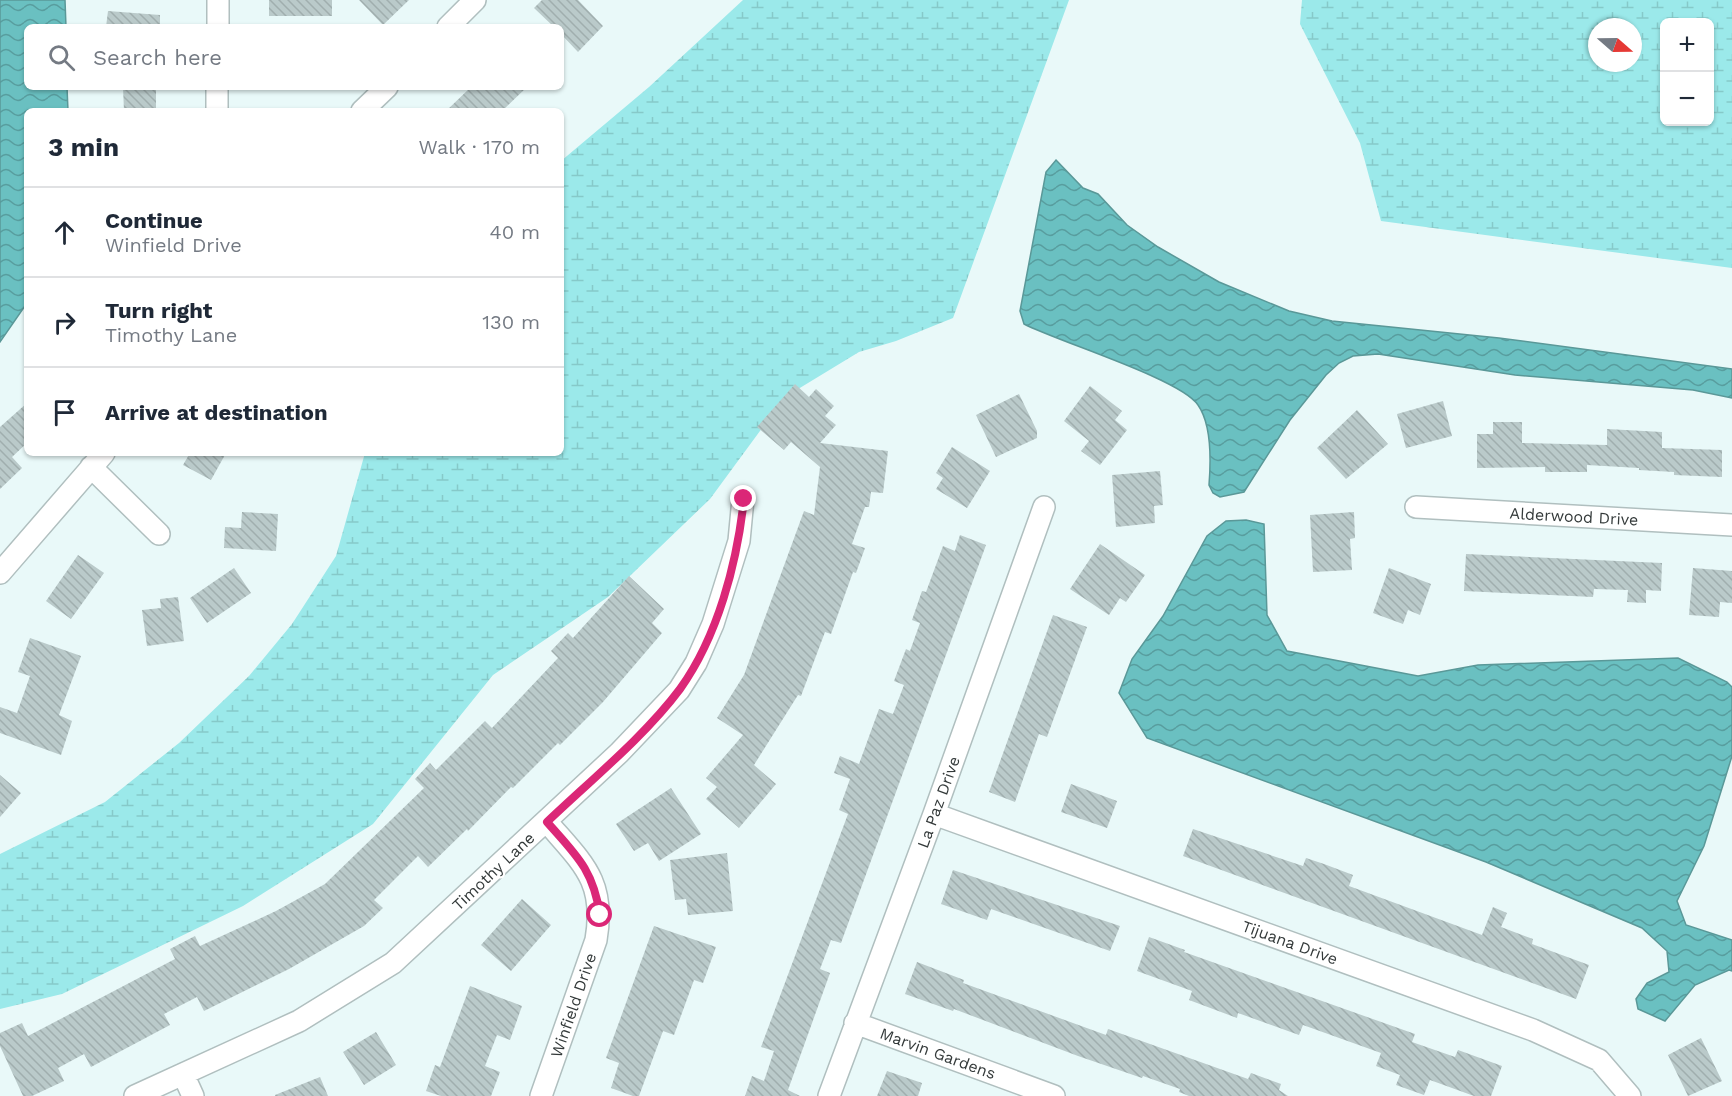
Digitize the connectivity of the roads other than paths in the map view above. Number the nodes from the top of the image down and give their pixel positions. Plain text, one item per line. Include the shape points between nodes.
1 (218, 0) edge
2 (476, 0) edge
3 (218, 24) edge
4 (451, 24) edge
5 (218, 90) edge
6 (384, 90) edge
7 (218, 108) edge
8 (365, 108) edge
9 (97, 460) edge
10 (744, 499) dead end
11 (1044, 507) dead end
12 (1416, 507) dead end
13 (1732, 525) edge
14 (159, 534) dead end
15 (0, 573) edge
16 (934, 814) junction
17 (547, 822) junction
18 (855, 1023) junction
19 (183, 1074) junction
20 (135, 1096) edge
21 (193, 1096) edge
22 (541, 1096) edge
23 (829, 1096) edge
24 (1054, 1096) edge
25 (1630, 1096) edge

1 - 3 street
2 - 4 street
5 - 7 street
6 - 8 street
9 - 14 street
9 - 15 street
10 - 17 street, Timothy Lane via 739,541 713,624 696,663 655,717
11 - 16 street, La Paz Drive
12 - 13 street, Alderwood Drive
16 - 18 street, La Paz Drive
16 - 25 street, Tijuana Drive via 1533,1030 1599,1060
17 - 19 street, Timothy Lane via 393,963 299,1021
17 - 22 street, Winfield Drive via 587,868 597,891 600,915 596,940
18 - 23 street, La Paz Drive
18 - 24 street, Marvin Gardens
19 - 20 street, Timothy Lane
19 - 21 street

